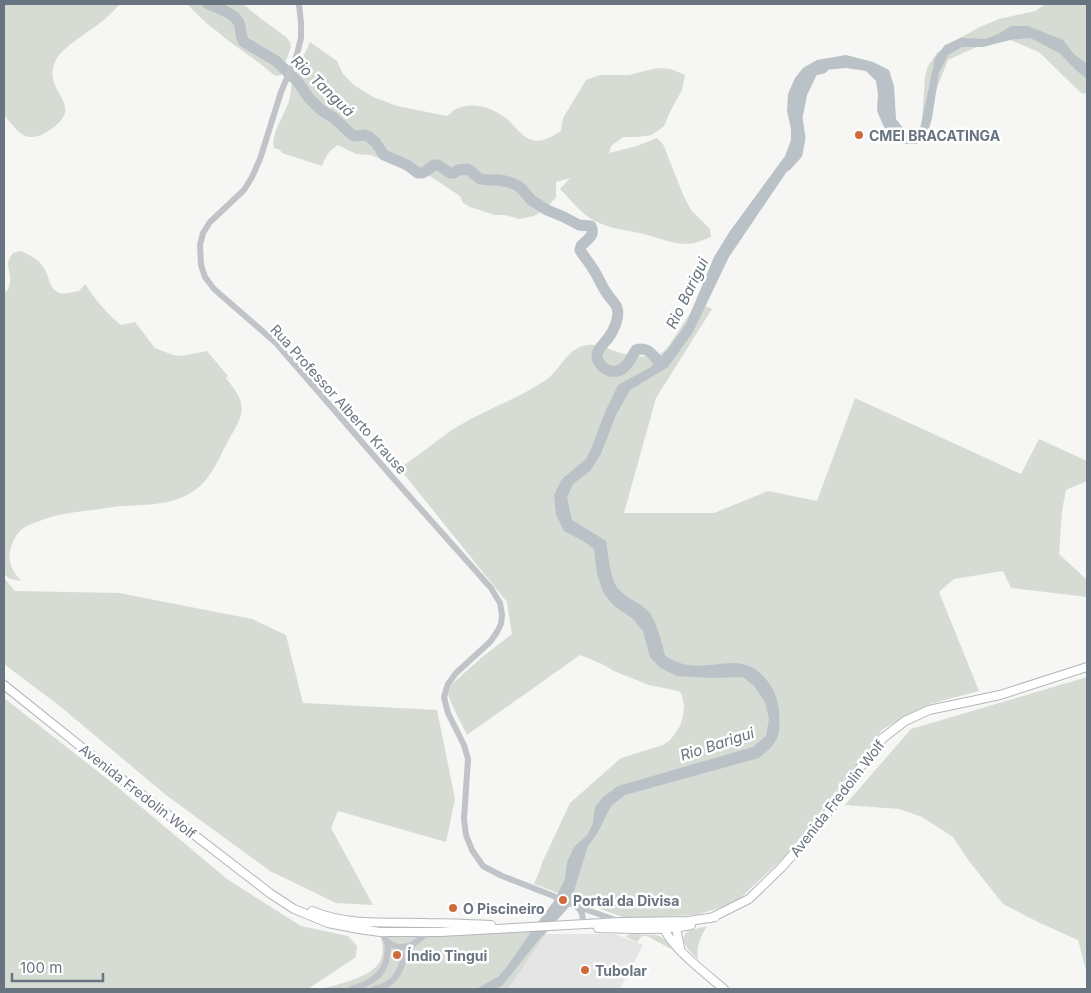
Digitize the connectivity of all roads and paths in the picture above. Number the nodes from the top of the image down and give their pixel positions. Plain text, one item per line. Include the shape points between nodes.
1 (299, 4) edge
2 (1087, 667) edge
3 (4, 685) edge
4 (575, 906) junction
5 (427, 922) junction
6 (622, 922) junction
7 (344, 923) junction
8 (384, 923) junction
9 (443, 923) junction
10 (583, 925) junction
11 (668, 925) junction
12 (530, 927) junction
13 (380, 932) junction
14 (427, 932) junction
15 (440, 932) junction
16 (387, 941) junction
17 (412, 945) junction
18 (681, 950) junction
19 (352, 989) edge
20 (374, 989) edge
21 (724, 989) edge

1 - 4 street, Rua Professor Alberto Krause via 301,38 297,54 260,159 244,190 210,222 203,234 201,264 214,289 276,343 301,370 491,588 500,603 502,615 497,632 456,673 444,697 468,759 466,835 483,866
2 - 11 main road, Avenida Fredolin Wolf via 1000,696 929,710 905,721 883,738 819,825 749,899 696,924
3 - 7 main road, Avenida Fredolin Wolf via 274,896
4 - 6 street
4 - 10 street via 582,914
5 - 8 main road, Avenida Fredolin Wolf
5 - 9 main road, Avenida Fredolin Wolf
5 - 14 main road
6 - 10 main road, Avenida Fredolin Wolf
6 - 11 main road, Avenida Fredolin Wolf
7 - 8 main road, Avenida Fredolin Wolf
7 - 13 main road, Avenida Fredolin Wolf
8 - 13 main road
9 - 12 main road, Avenida Fredolin Wolf
9 - 15 main road
10 - 11 main road, Avenida Fredolin Wolf via 620,929
10 - 12 main road, Avenida Fredolin Wolf
11 - 18 main road
11 - 18 main road via 668,936
12 - 15 main road, Avenida Fredolin Wolf
13 - 14 main road, Avenida Fredolin Wolf
13 - 16 street
14 - 15 main road, Avenida Fredolin Wolf
14 - 17 street
16 - 17 street via 397,947
16 - 19 street via 387,958 382,970 373,980
17 - 20 street via 397,977 389,984
18 - 21 main road

